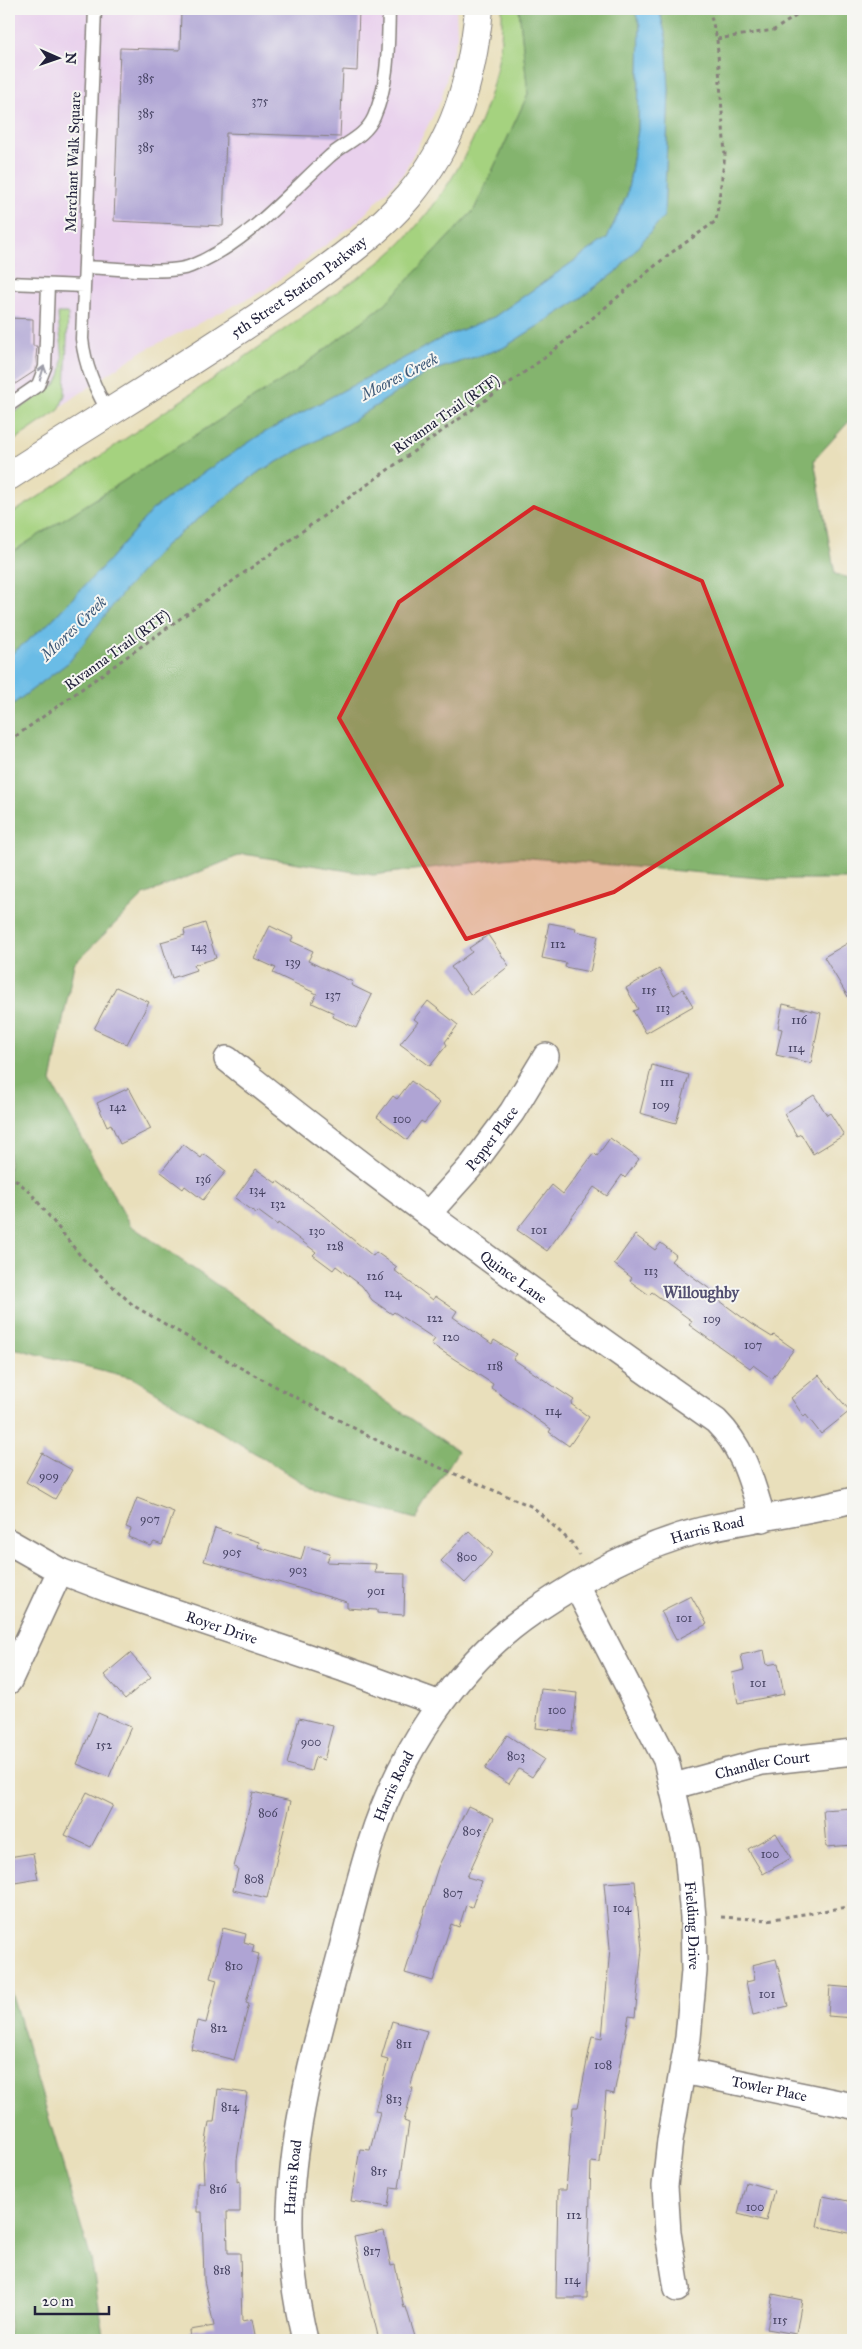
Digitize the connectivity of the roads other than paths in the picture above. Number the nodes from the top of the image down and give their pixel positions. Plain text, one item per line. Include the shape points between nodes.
1 (95, 9) edge
2 (389, 9) edge
3 (479, 9) edge
4 (85, 267) junction
5 (9, 283) edge
6 (48, 285) junction
7 (84, 286) junction
8 (9, 405) edge
9 (108, 412) junction
10 (9, 476) edge
11 (546, 1056) dead end
12 (227, 1059) dead end
13 (428, 1214) junction
14 (853, 1500) edge
15 (762, 1520) junction
16 (9, 1542) edge
17 (60, 1571) junction
18 (584, 1580) junction
19 (9, 1681) edge
20 (440, 1704) junction
21 (853, 1752) edge
22 (674, 1786) junction
23 (683, 2071) junction
24 (853, 2106) edge
25 (677, 2289) dead end
26 (305, 2340) edge

1 - 4 lane, Merchant Walk Square
2 - 4 lane via 387,72 374,118 358,139 331,155 289,197 229,245 191,266 156,270
3 - 9 street, 5th Street Station Parkway via 475,53 459,111 436,156 408,197 363,241 252,322
4 - 7 lane, Merchant Walk Square
5 - 6 lane
6 - 7 lane
8 -> 6 lane via 38,385 45,367
7 - 9 lane, Merchant Walk Square via 82,339 85,361
9 - 10 street, 5th Street Station Parkway
11 - 13 street, Pepper Place via 512,1112 479,1157
12 - 13 street, Quince Lane
13 - 15 street, Quince Lane via 716,1421 731,1436 743,1457
14 - 15 street, Harris Road
15 - 18 street, Harris Road via 702,1530 657,1544
16 - 17 street, Royer Drive
17 - 19 street
17 - 20 street, Royer Drive
18 - 20 street, Harris Road via 531,1613 494,1644
18 - 22 street, Fielding Drive via 666,1760
20 - 26 street, Harris Road via 411,1751 370,1843 306,2093 291,2194 291,2252
21 - 22 street, Chandler Court via 762,1762
22 - 23 street, Fielding Drive via 687,1851 693,1917 694,1971
23 - 24 street, Towler Place
23 - 25 street, Fielding Drive via 670,2140 666,2186 668,2233

